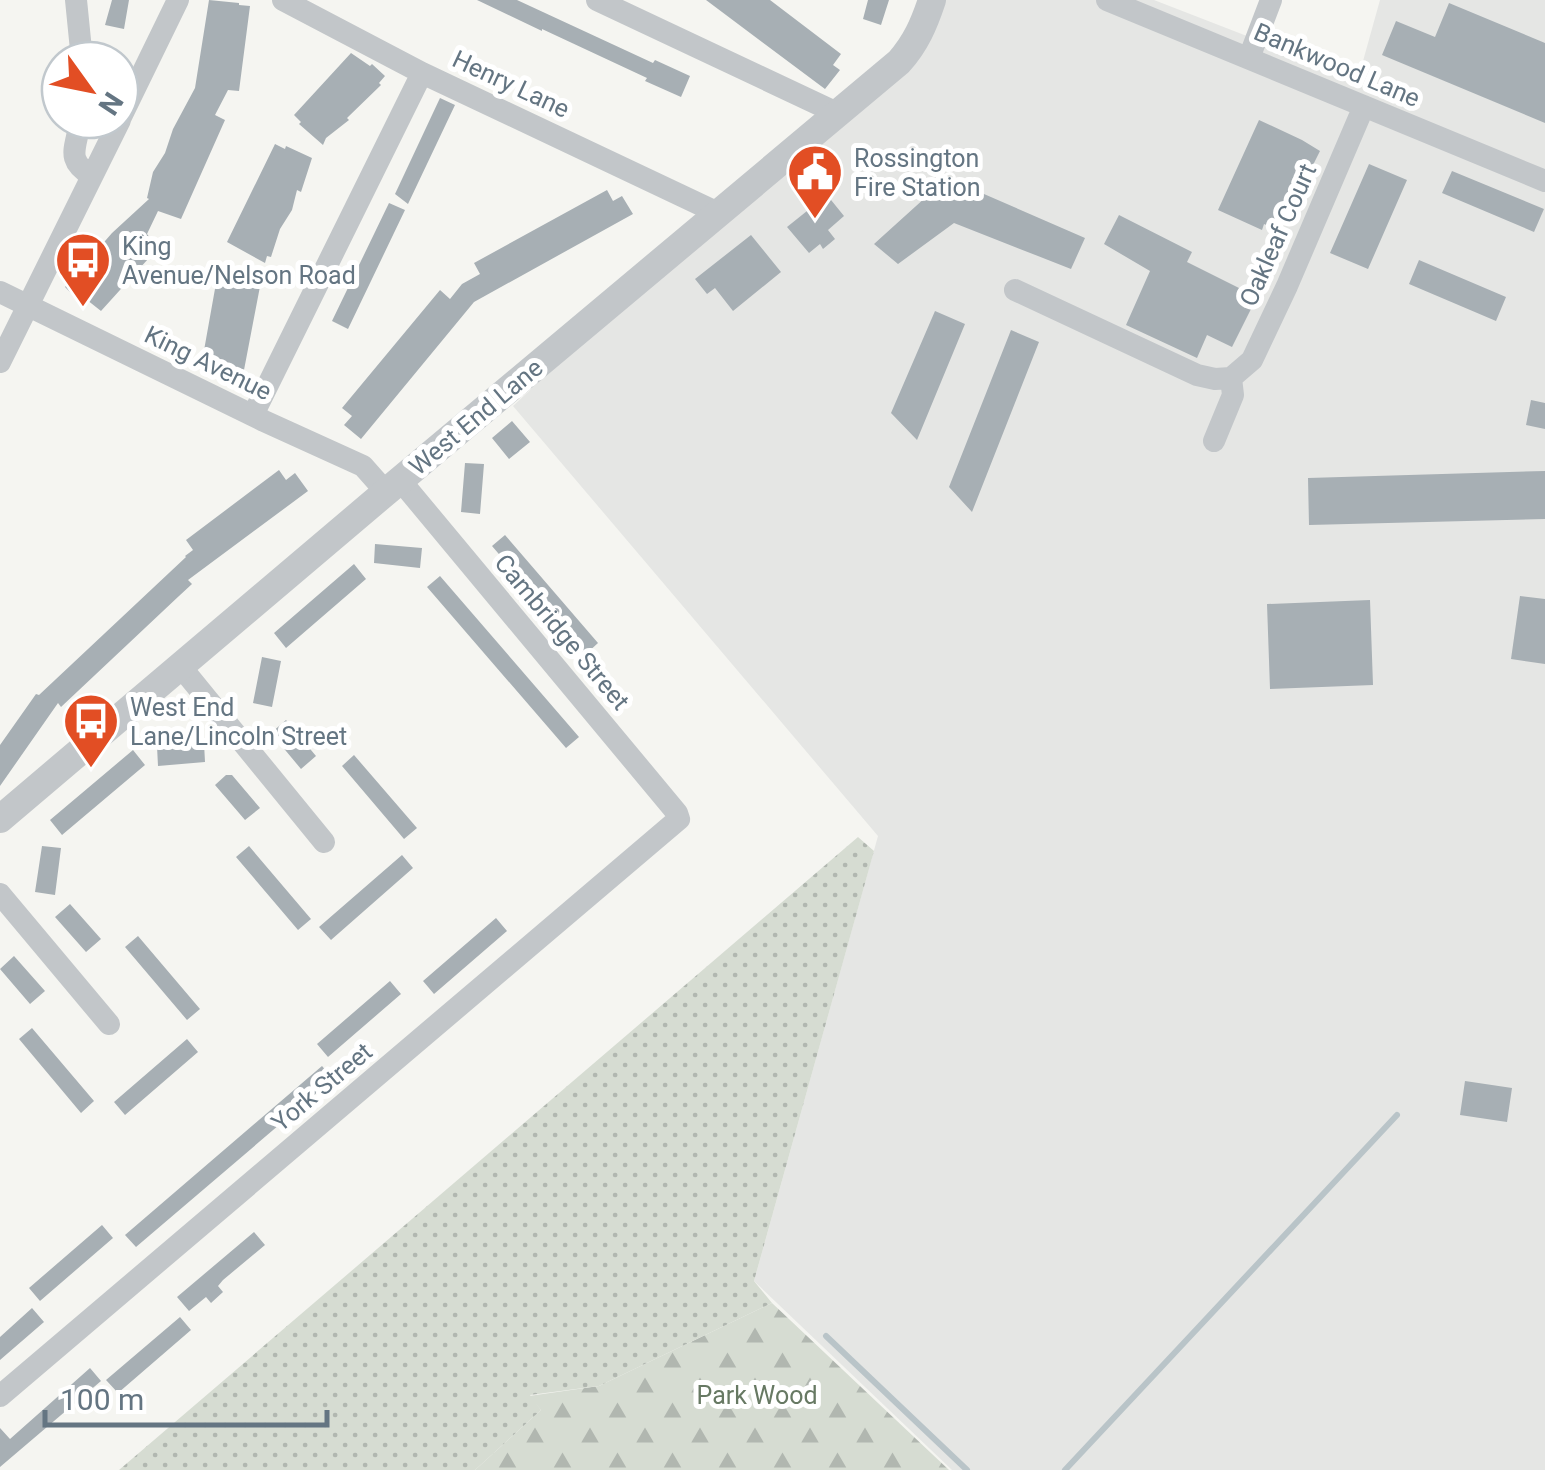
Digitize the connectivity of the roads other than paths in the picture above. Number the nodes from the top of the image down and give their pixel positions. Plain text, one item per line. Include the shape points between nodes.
1 (76, 0) edge
2 (178, 0) edge
3 (283, 0) edge
4 (597, 0) edge
5 (932, 0) edge
6 (1107, 0) edge
7 (1270, 0) edge
8 (80, 40) edge
9 (1249, 58) junction
10 (422, 73) junction
11 (140, 79) edge
12 (1364, 106) junction
13 (839, 114) junction
14 (77, 140) edge
15 (110, 140) edge
16 (92, 176) junction
17 (1545, 181) edge
18 (718, 214) junction
19 (1015, 290) dead end
20 (0, 292) edge
21 (29, 306) junction
22 (0, 362) edge
23 (1231, 378) junction
24 (253, 415) junction
25 (1214, 441) dead end
26 (393, 486) junction
27 (181, 666) junction
28 (0, 819) edge
29 (679, 819) joint
30 (324, 842) dead end
31 (0, 894) edge
32 (109, 1024) dead end
33 (0, 1396) edge

1 - 8 street
2 - 11 street
3 - 10 street, Henry Lane
4 - 13 street
5 - 13 street, West End Lane via 900,62
6 - 9 street, Bankwood Lane
7 - 9 street
9 - 12 street, Bankwood Lane
10 - 18 street, Henry Lane
10 - 24 street
12 - 17 street, Bankwood Lane
12 - 23 street, Oakleaf Court via 1252,360
13 - 18 street, West End Lane
14 - 16 street via 74,160
15 - 16 street
16 - 21 street
18 - 26 street, West End Lane
19 - 23 street via 1197,375
20 - 21 street, King Avenue
21 - 22 street
21 - 24 street, King Avenue
23 - 25 street, Oakleaf Court via 1233,395
24 - 26 street, King Avenue
26 - 27 street, West End Lane
26 - 29 street, Cambridge Street
27 - 28 street, West End Lane
27 - 30 street
29 - 33 street, York Street
31 - 32 street

